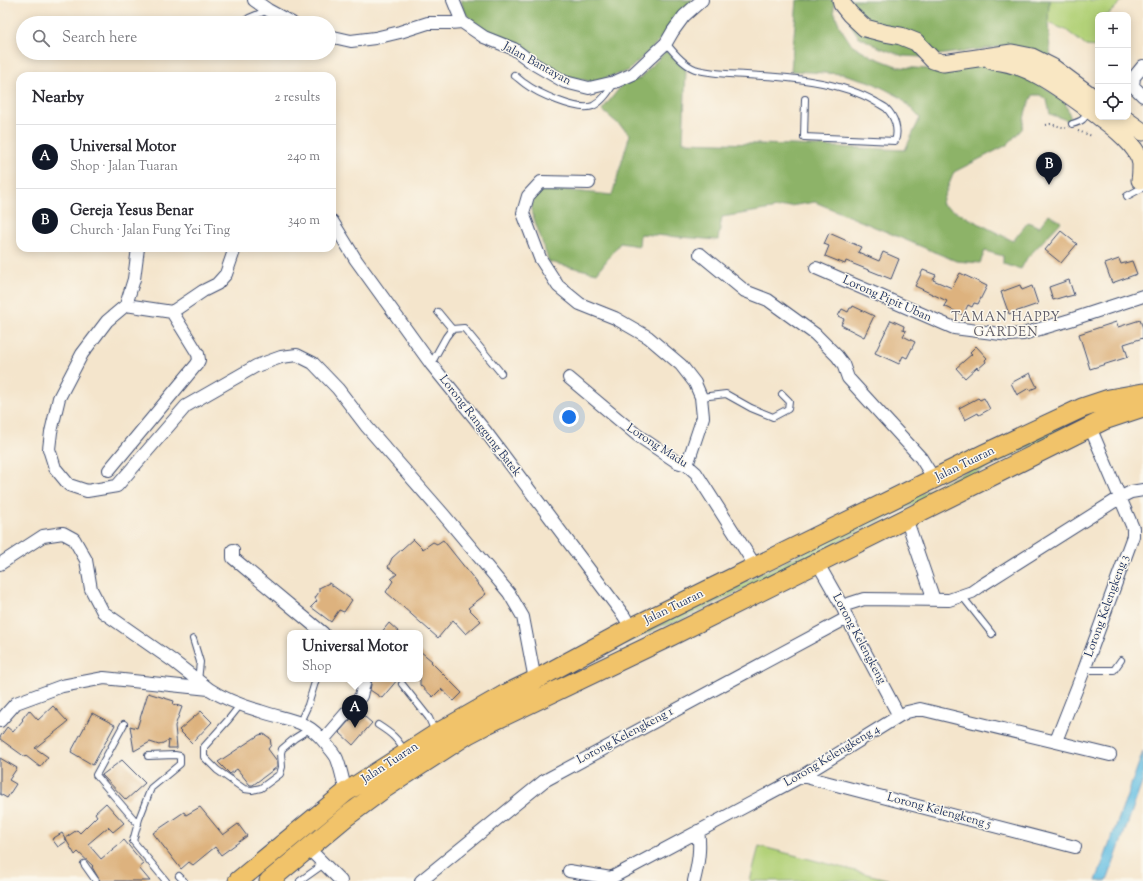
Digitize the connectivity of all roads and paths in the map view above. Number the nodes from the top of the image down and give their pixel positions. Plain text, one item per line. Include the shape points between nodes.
1 (254, 0) edge
2 (453, 0) edge
3 (702, 0) edge
4 (841, 0) edge
5 (268, 10) junction
6 (254, 16) edge
7 (279, 16) edge
8 (462, 22) junction
9 (336, 38) edge
10 (666, 43) junction
11 (1143, 66) edge
12 (514, 75) dead end
13 (615, 82) junction
14 (1143, 96) edge
15 (805, 99) dead end
16 (1095, 110) edge
17 (1095, 112) edge
18 (1106, 120) edge
19 (1126, 120) edge
20 (1072, 124) dead end
21 (1143, 132) edge
22 (589, 182) dead end
23 (1139, 185) edge
24 (336, 228) edge
25 (137, 252) edge
26 (234, 252) edge
27 (700, 254) dead end
28 (816, 268) dead end
29 (1143, 296) edge
30 (126, 305) junction
31 (172, 312) junction
32 (438, 312) dead end
33 (452, 329) junction
34 (430, 364) junction
35 (501, 373) dead end
36 (569, 378) dead end
37 (1143, 393) edge
38 (782, 394) dead end
39 (701, 397) junction
40 (1143, 407) edge
41 (1090, 427) junction
42 (687, 465) junction
43 (109, 470) dead end
44 (934, 479) junction
45 (1143, 490) edge
46 (1121, 497) junction
47 (906, 518) junction
48 (233, 550) dead end
49 (817, 562) junction
50 (0, 564) edge
51 (756, 567) junction
52 (962, 596) junction
53 (934, 600) junction
54 (842, 606) junction
55 (847, 618) junction
56 (631, 628) junction
57 (318, 630) edge
58 (992, 634) dead end
59 (671, 636) junction
60 (193, 640) dead end
61 (608, 641) junction
62 (1121, 660) dead end
63 (1084, 670) junction
64 (535, 680) junction
65 (198, 681) junction
66 (315, 682) edge
67 (364, 682) edge
68 (402, 684) dead end
69 (209, 689) junction
70 (241, 704) junction
71 (899, 716) junction
72 (0, 721) edge
73 (300, 722) junction
74 (124, 724) dead end
75 (378, 725) dead end
76 (311, 728) junction
77 (436, 734) junction
78 (323, 740) junction
79 (1056, 741) junction
80 (405, 754) junction
81 (1110, 754) dead end
82 (148, 756) dead end
83 (802, 776) junction
84 (346, 792) junction
85 (138, 824) junction
86 (698, 831) junction
87 (1076, 847) dead end
88 (308, 848) junction
89 (84, 864) dead end
90 (324, 864) junction
91 (569, 871) dead end
92 (179, 876) dead end
93 (96, 881) edge
94 (166, 881) edge
95 (184, 881) edge
96 (238, 881) edge
97 (269, 881) edge
98 (300, 881) edge
99 (341, 881) edge
100 (421, 881) edge
101 (694, 881) edge

1 - 5 street
2 - 8 street
3 - 10 street, Jalan Bantayan via 684,16
4 - 16 street via 850,14 865,28 902,36 916,42 933,60 943,63 970,59 997,61 1037,68 1058,88
5 - 6 lane
5 - 7 street
8 - 9 street via 428,23 375,38 351,41
8 - 13 street, Jalan Bantayan via 484,37 514,49 565,82 589,88
10 - 13 street, Jalan Bantayan via 633,74
10 - 15 lane via 694,69 824,84 864,95 886,108 894,119 898,134 895,141 804,137
11 - 14 street via 1134,77 1133,86
12 - 13 lane via 525,84 557,101 582,107 593,106 603,99
17 - 20 lane via 1080,122
18 - 23 street via 1130,144 1139,158
19 - 21 street
22 - 39 street via 541,182 528,196 523,213 540,258 558,286 580,304 615,318 648,337 681,366 695,382
24 - 34 street, Lorong Ranggung Batek
25 - 30 street via 134,279
26 - 31 street via 226,274 217,284
27 - 44 street via 745,290 784,310 815,334 843,364 848,378 921,458
28 - 29 street, Lorong Pipit Uban via 954,328 1009,335 1023,334
30 - 31 street
30 - 64 street via 107,321 82,354 59,398 49,449 55,468 69,485 87,491 117,486 186,406 256,366 280,357 297,355 313,363 338,389 366,427 509,593 523,617
31 - 43 street via 198,354 199,360
32 - 33 lane
33 - 34 lane
33 - 35 lane via 464,328
34 - 56 street, Lorong Ranggung Batek via 495,444
36 - 42 street, Lorong Madu via 636,435
37 - 44 main road, Jalan Tuaran via 1109,399 1082,408
38 - 39 lane via 789,401 788,409 773,417 726,394
39 - 42 street via 703,417
40 - 41 main road, Jalan Tuaran
41 - 46 street, Lorong Kelengkeng 3
41 - 47 main road, Jalan Tuaran
42 - 51 street, Lorong Madu via 696,472
44 - 51 main road, Jalan Tuaran
45 - 46 street via 1130,492
46 - 52 street
46 - 63 street, Lorong Kelengkeng 3 via 1134,528 1133,536
47 - 49 main road, Jalan Tuaran
47 - 53 street
48 - 57 street via 233,558
49 - 54 street, Lorong Kelengkeng
49 - 59 main road, Jalan Tuaran
50 - 65 street via 43,536 63,533 74,539 86,560 91,589 103,612
51 - 56 main road, Jalan Tuaran
52 - 53 street via 949,600
52 - 58 lane
53 - 54 street via 864,599
54 - 55 street, Lorong Kelengkeng
55 - 71 street, Lorong Kelengkeng
55 - 100 street, Lorong Kelengkeng 1 via 544,781
56 - 61 main road, Jalan Tuaran
59 - 61 main road via 660,630 610,653 603,646
59 - 88 main road, Jalan Tuaran via 468,734 382,790
60 - 65 lane via 200,662
61 - 64 main road, Jalan Tuaran
62 - 63 lane via 1114,670
63 - 79 street, Lorong Kelengkeng 3
64 - 77 main road, Jalan Tuaran
65 - 69 street
66 - 73 lane
67 - 78 street via 361,696
68 - 77 lane via 429,718
69 - 70 street
69 - 72 street via 104,678 62,686 16,703
70 - 73 street via 260,712
70 - 76 lane via 204,747 204,757 217,770 244,789 262,788 280,774 282,748
71 - 79 street, Lorong Kelengkeng 4 via 920,709
71 - 83 street, Lorong Kelengkeng 4
73 - 76 street
74 - 85 lane via 96,775
75 - 80 lane via 398,741
76 - 78 street
77 - 80 main road, Jalan Tuaran
78 - 84 street via 337,758
79 - 81 street, Lorong Kelengkeng 4
80 - 84 main road, Jalan Tuaran
82 - 85 lane via 180,756 180,764 152,788
83 - 86 street, Lorong Kelengkeng 4
83 - 87 street, Lorong Kelengkeng 5
84 - 96 main road, Jalan Tuaran
85 - 94 lane via 133,841
86 - 91 street, Lorong Kelengkeng 4 via 611,878
86 - 101 street via 699,860
88 - 90 street
88 - 97 main road, Jalan Tuaran
89 - 93 lane
90 - 98 lane
90 - 99 street
92 - 95 lane

